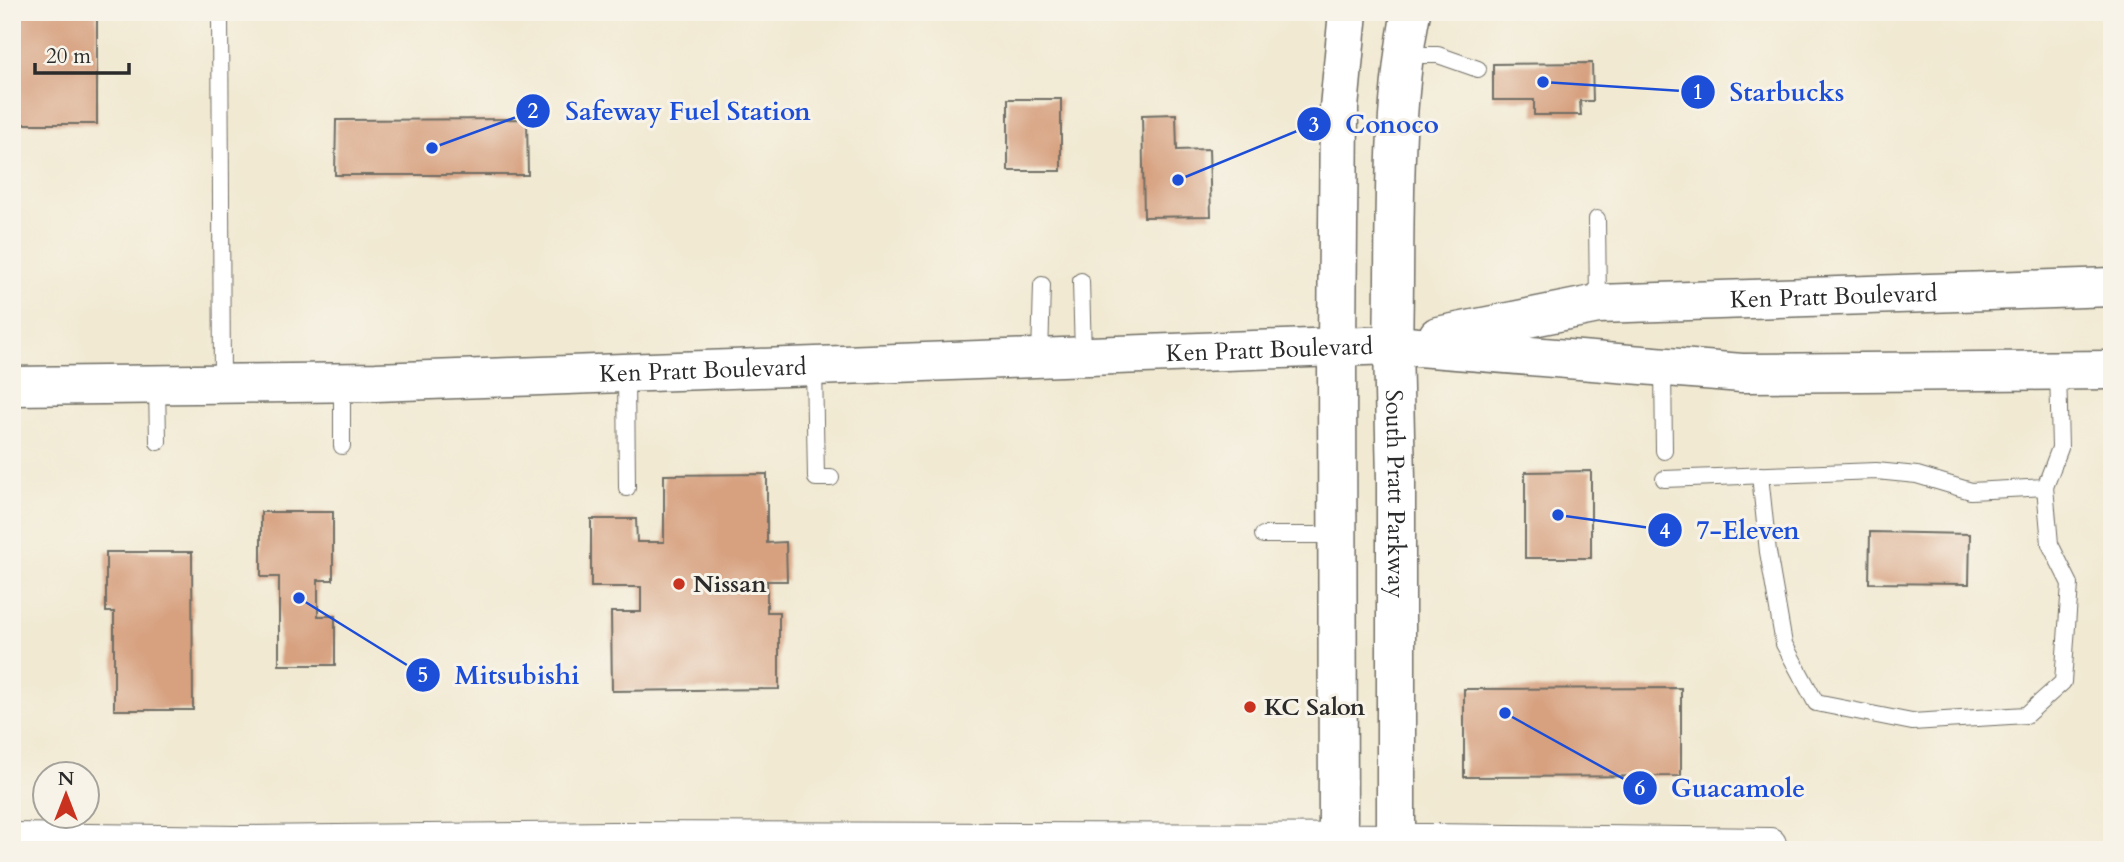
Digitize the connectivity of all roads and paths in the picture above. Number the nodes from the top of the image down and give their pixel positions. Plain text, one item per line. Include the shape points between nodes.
1 (220, 12) edge
2 (1348, 12) edge
3 (1411, 12) edge
4 (1403, 55) junction
5 (1478, 69) dead end
6 (1597, 219) dead end
7 (1080, 281) dead end
8 (1042, 285) dead end
9 (2112, 287) edge
10 (1598, 304) junction
11 (1393, 345) junction
12 (1337, 346) junction
13 (1083, 355) junction
14 (1040, 357) junction
15 (814, 365) junction
16 (1663, 366) junction
17 (2058, 370) junction
18 (2112, 370) edge
19 (626, 372) junction
20 (342, 382) junction
21 (157, 384) junction
22 (222, 384) junction
23 (12, 386) edge
24 (158, 442) dead end
25 (342, 446) dead end
26 (1664, 451) dead end
27 (1760, 475) junction
28 (831, 478) dead end
29 (1664, 479) dead end
30 (2045, 487) junction
31 (627, 488) dead end
32 (1263, 535) dead end
33 (1336, 535) junction
34 (12, 839) edge
35 (631, 844) edge
36 (827, 844) edge
37 (1338, 845) edge
38 (1396, 845) edge
39 (238, 846) edge
40 (1770, 847) edge

1 - 22 lane
2 - 12 main road via 1339,108
3 - 4 main road, South Pratt Parkway
4 - 5 lane via 1438,55
4 - 11 main road, South Pratt Parkway
6 - 10 lane
7 - 13 lane
8 - 14 lane
9 - 10 main road, Ken Pratt Boulevard
10 - 11 main road, Ken Pratt Boulevard
11 - 12 main road, Ken Pratt Boulevard
11 - 16 main road, Ken Pratt Boulevard
11 - 38 main road, South Pratt Parkway
12 - 13 main road, Ken Pratt Boulevard
12 - 33 main road
13 - 14 main road, Ken Pratt Boulevard
14 - 15 main road, Ken Pratt Boulevard
15 - 19 main road, Ken Pratt Boulevard
15 - 28 lane via 816,478
16 - 17 main road, Ken Pratt Boulevard via 1742,373
16 - 26 lane
17 - 18 main road, Ken Pratt Boulevard
17 - 30 lane via 2060,448
19 - 20 main road, Ken Pratt Boulevard
19 - 31 lane
20 - 22 main road, Ken Pratt Boulevard
20 - 25 lane
21 - 22 main road, Ken Pratt Boulevard
21 - 23 main road, Ken Pratt Boulevard
21 - 24 lane
27 - 29 lane
27 - 30 lane via 1876,471 1917,475 1971,491
27 - 30 lane via 1784,644 1816,704 1912,722 2025,715 2063,682 2070,584 2050,544
32 - 33 lane
33 - 37 main road
34 - 39 street
35 - 36 street
35 - 39 street
36 - 37 street
37 - 38 street
38 - 40 street

